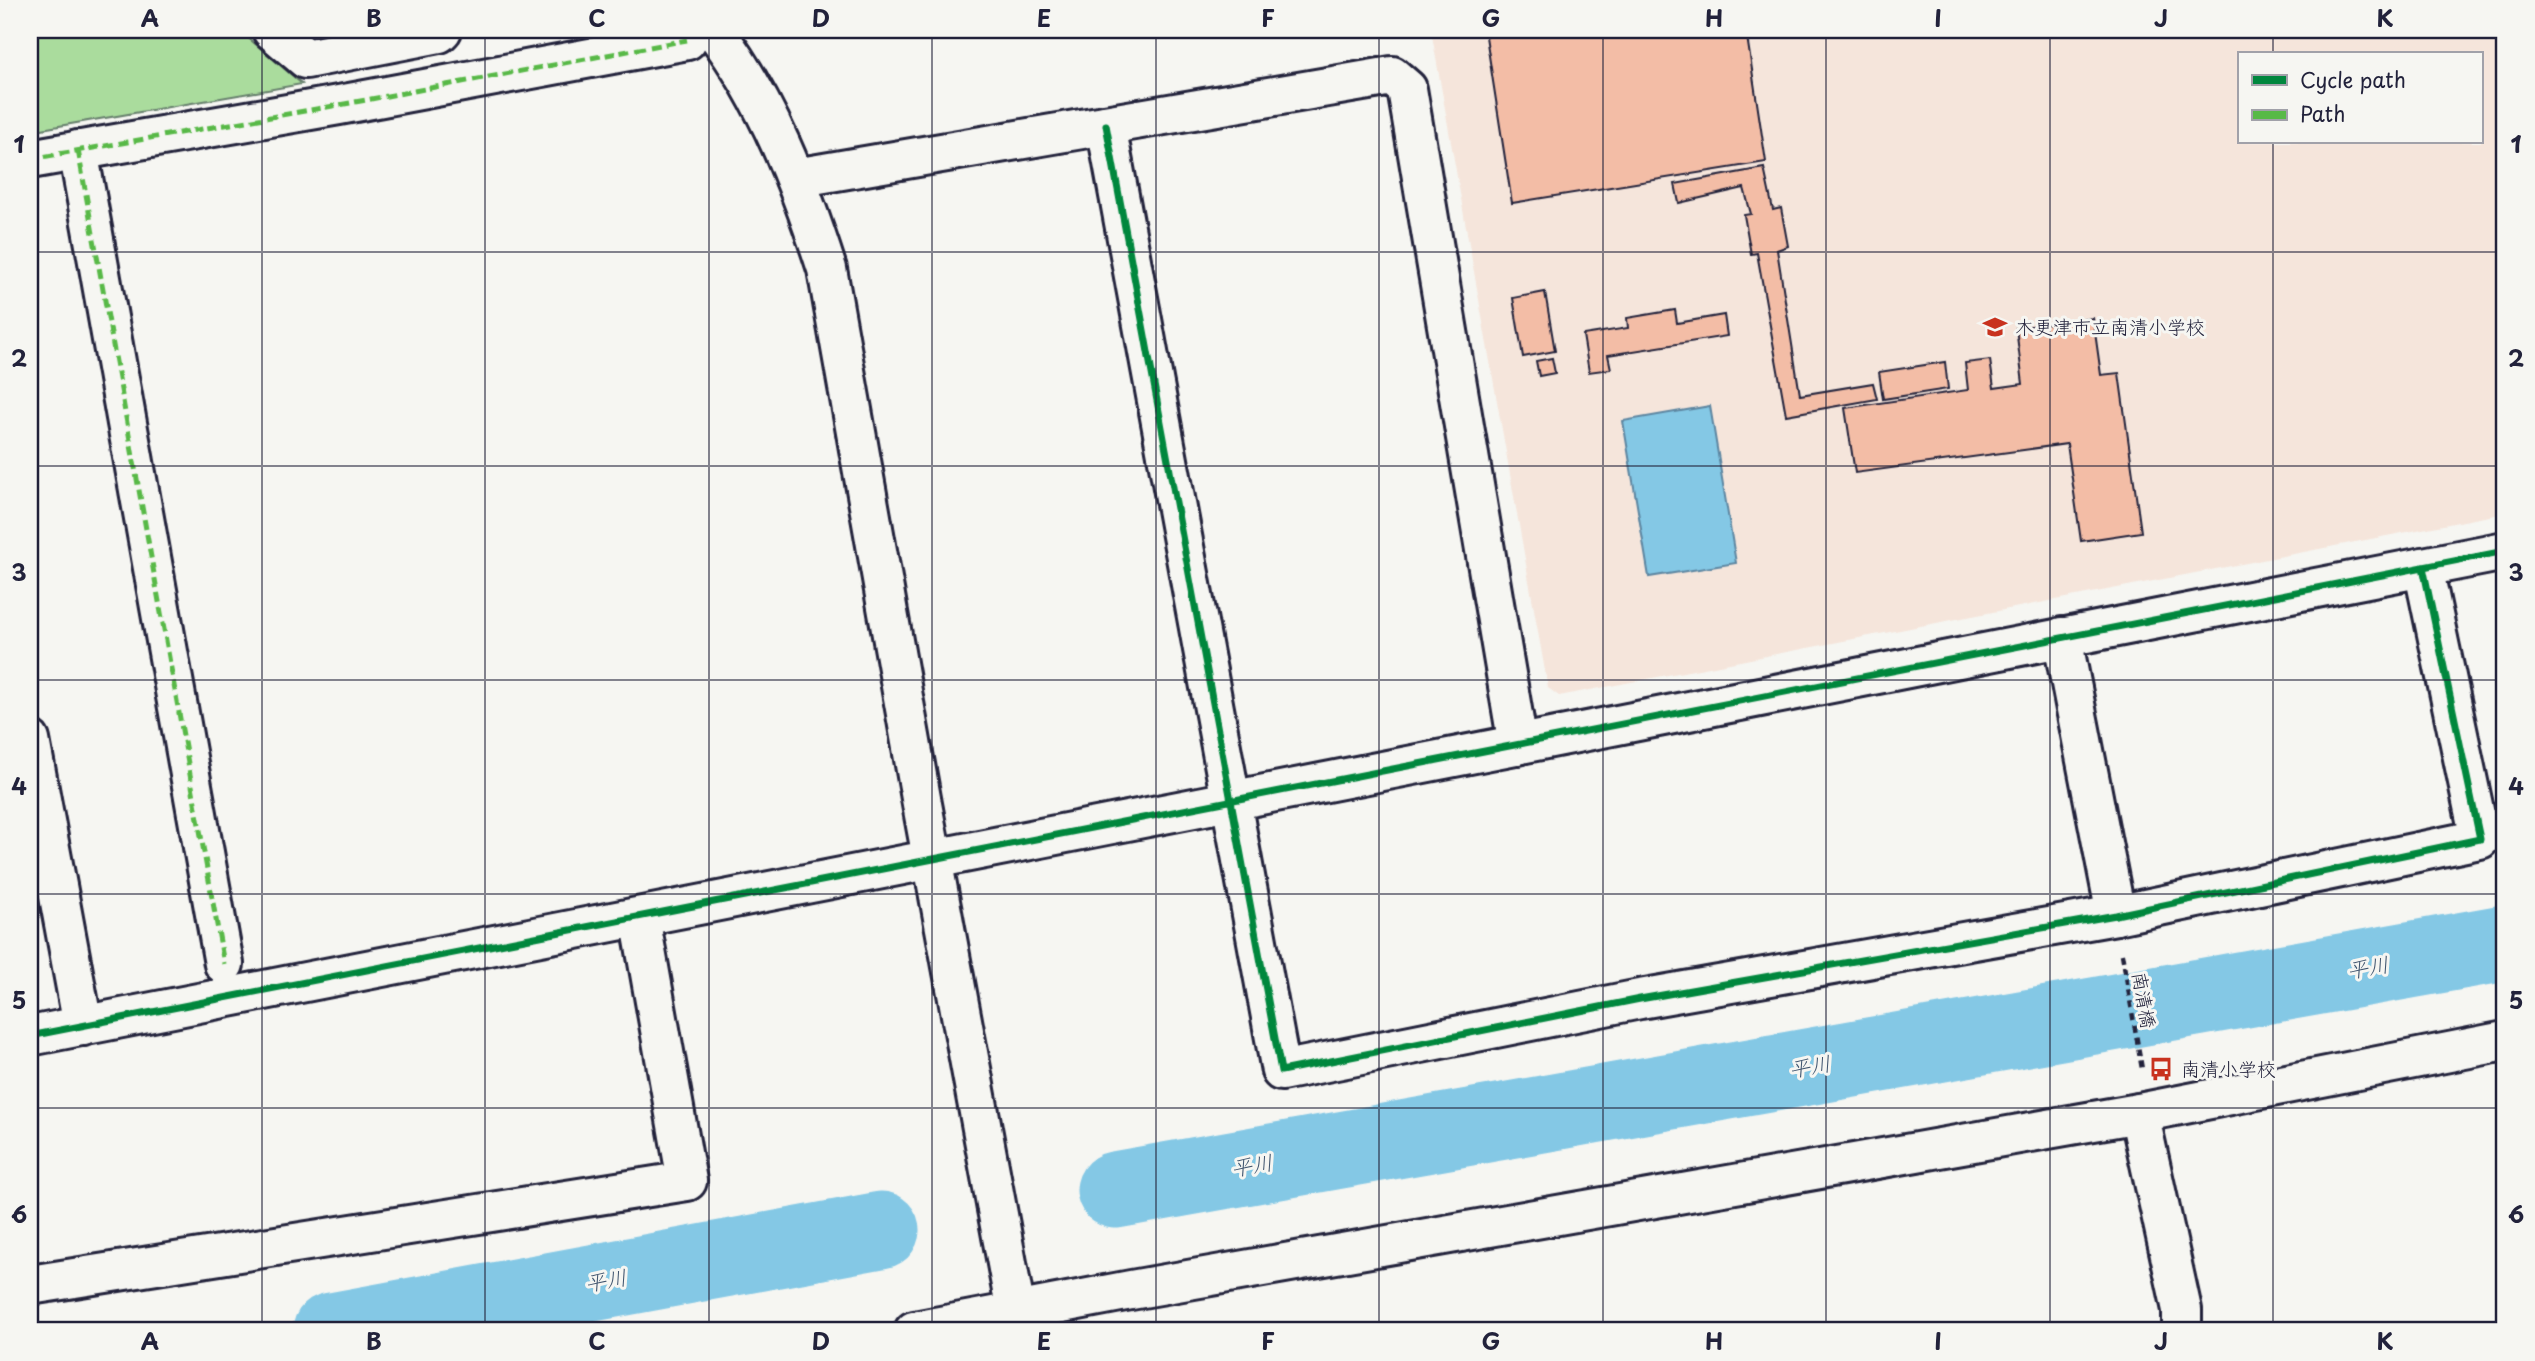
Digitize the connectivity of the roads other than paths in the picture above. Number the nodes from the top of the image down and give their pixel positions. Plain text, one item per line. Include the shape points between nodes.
1 (272, 30) edge
2 (442, 30) edge
3 (700, 35) edge
4 (1106, 125) junction
5 (78, 150) junction
6 (30, 159) edge
7 (795, 178) junction
8 (2505, 551) edge
9 (2423, 567) junction
10 (2062, 637) junction
11 (30, 740) edge
12 (1518, 745) junction
13 (33, 778) edge
14 (1231, 801) junction
15 (932, 859) junction
16 (640, 917) junction
17 (2118, 929) junction
18 (224, 964) dead end
19 (83, 1026) junction
20 (30, 1037) edge
21 (2505, 1041) edge
22 (2139, 1113) junction
23 (30, 1285) edge
24 (1016, 1312) junction
25 (914, 1331) edge
26 (2182, 1331) edge

1 - 2 street via 306,59
3 - 5 street
3 - 7 street via 771,120
4 - 7 street
4 - 12 street via 1392,76 1407,89
4 - 14 street
5 - 6 street
5 - 18 street
7 - 15 street via 827,269
8 - 9 street
9 - 10 street
9 - 17 street via 2480,839
10 - 12 street
10 - 17 street
11 - 13 street
12 - 14 street
13 - 19 street
14 - 15 street
14 - 17 street via 1281,1071 1640,999
15 - 16 street
15 - 24 street
16 - 19 street
16 - 23 street via 687,1181
19 - 20 street
21 - 22 street
22 - 24 street
22 - 26 street via 2182,1310
24 - 25 street

